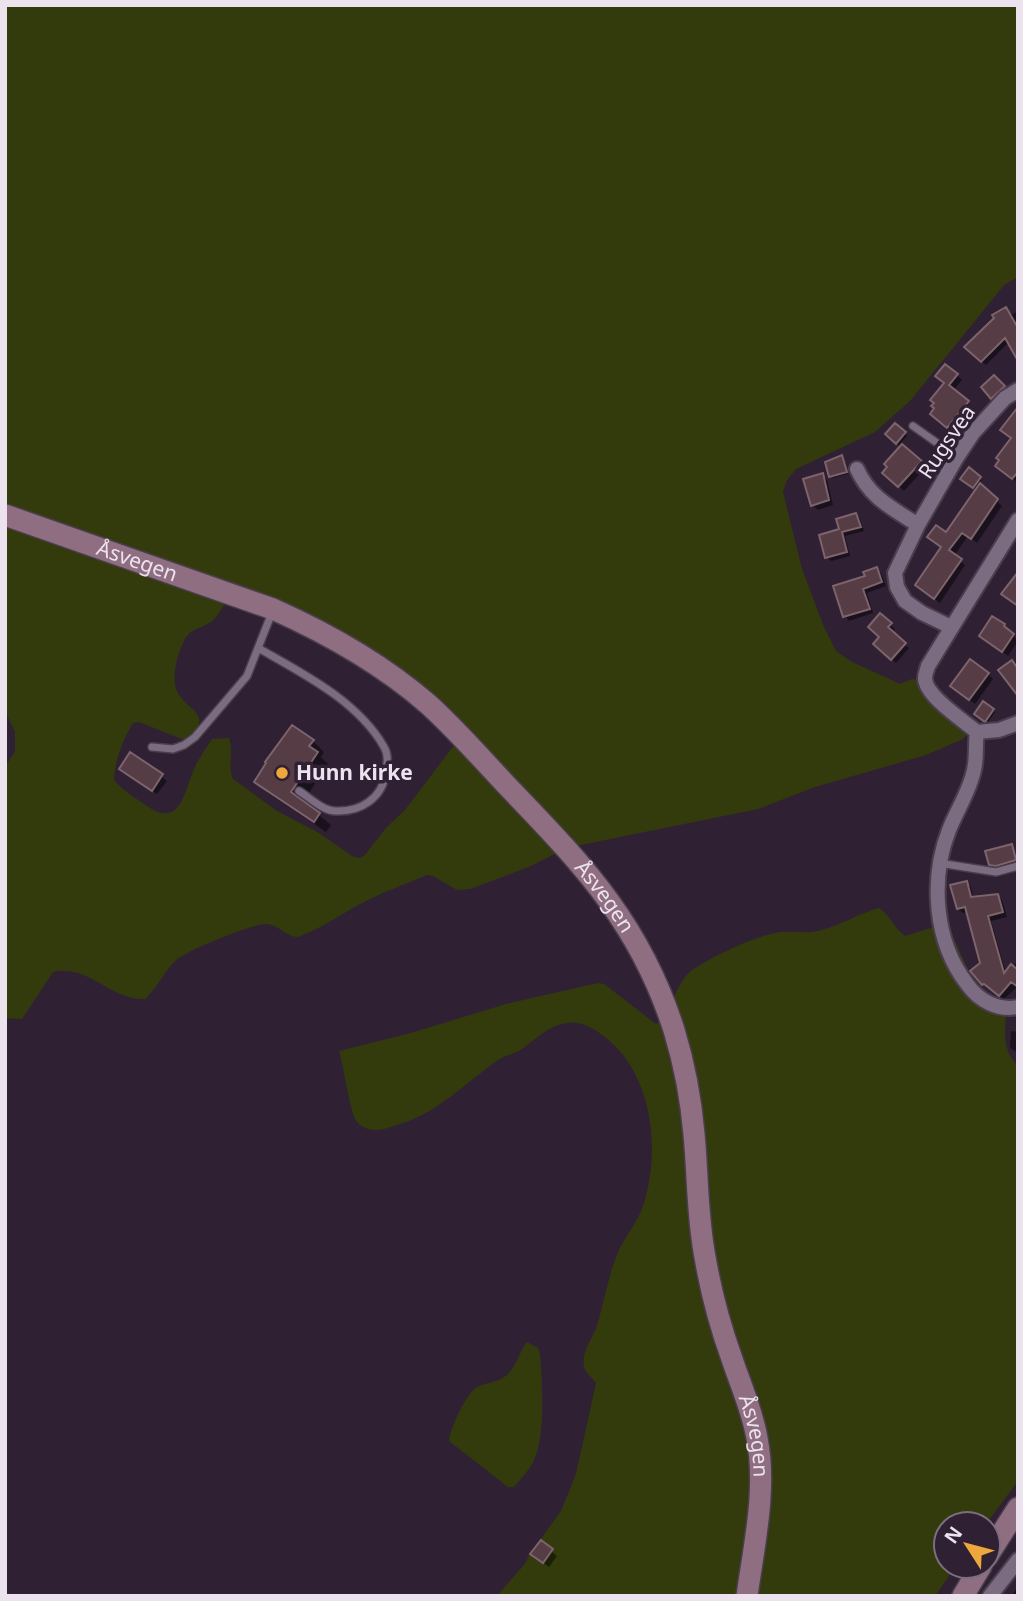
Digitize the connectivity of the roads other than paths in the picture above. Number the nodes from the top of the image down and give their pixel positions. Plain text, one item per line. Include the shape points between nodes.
1 (1018, 390) edge
2 (913, 426) dead end
3 (957, 457) junction
4 (857, 469) dead end
5 (5, 515) edge
6 (1018, 520) edge
7 (918, 525) junction
8 (273, 609) junction
9 (951, 627) junction
10 (258, 648) junction
11 (1018, 723) edge
12 (977, 732) junction
13 (152, 747) dead end
14 (299, 791) dead end
15 (938, 863) junction
16 (1018, 866) edge
17 (1018, 1007) edge
18 (1018, 1507) edge
19 (1002, 1533) edge
20 (1018, 1560) edge
21 (973, 1580) edge
22 (747, 1596) edge
23 (963, 1596) edge
24 (990, 1596) edge

1 - 3 street, Rugsvea via 1005,398
2 - 3 lane
3 - 7 street, Rugsvea
4 - 7 street via 875,496
5 - 8 main road, Åsvegen
6 - 9 street
7 - 9 street, Rugsvea via 895,573 897,587 905,601
8 - 10 lane
8 - 22 main road, Åsvegen via 362,655 429,705 600,886 654,976 685,1073 704,1256 758,1440 760,1498
9 - 12 street via 925,678 940,702
10 - 13 lane via 247,676 195,737 173,748
10 - 14 lane via 351,709 386,750 382,788 362,807 334,812
11 - 12 street
12 - 15 street via 974,773
15 - 16 lane via 996,872
15 - 17 street via 938,908 960,976 987,1002
18 - 19 main road
20 - 24 street
21 - 23 main road

